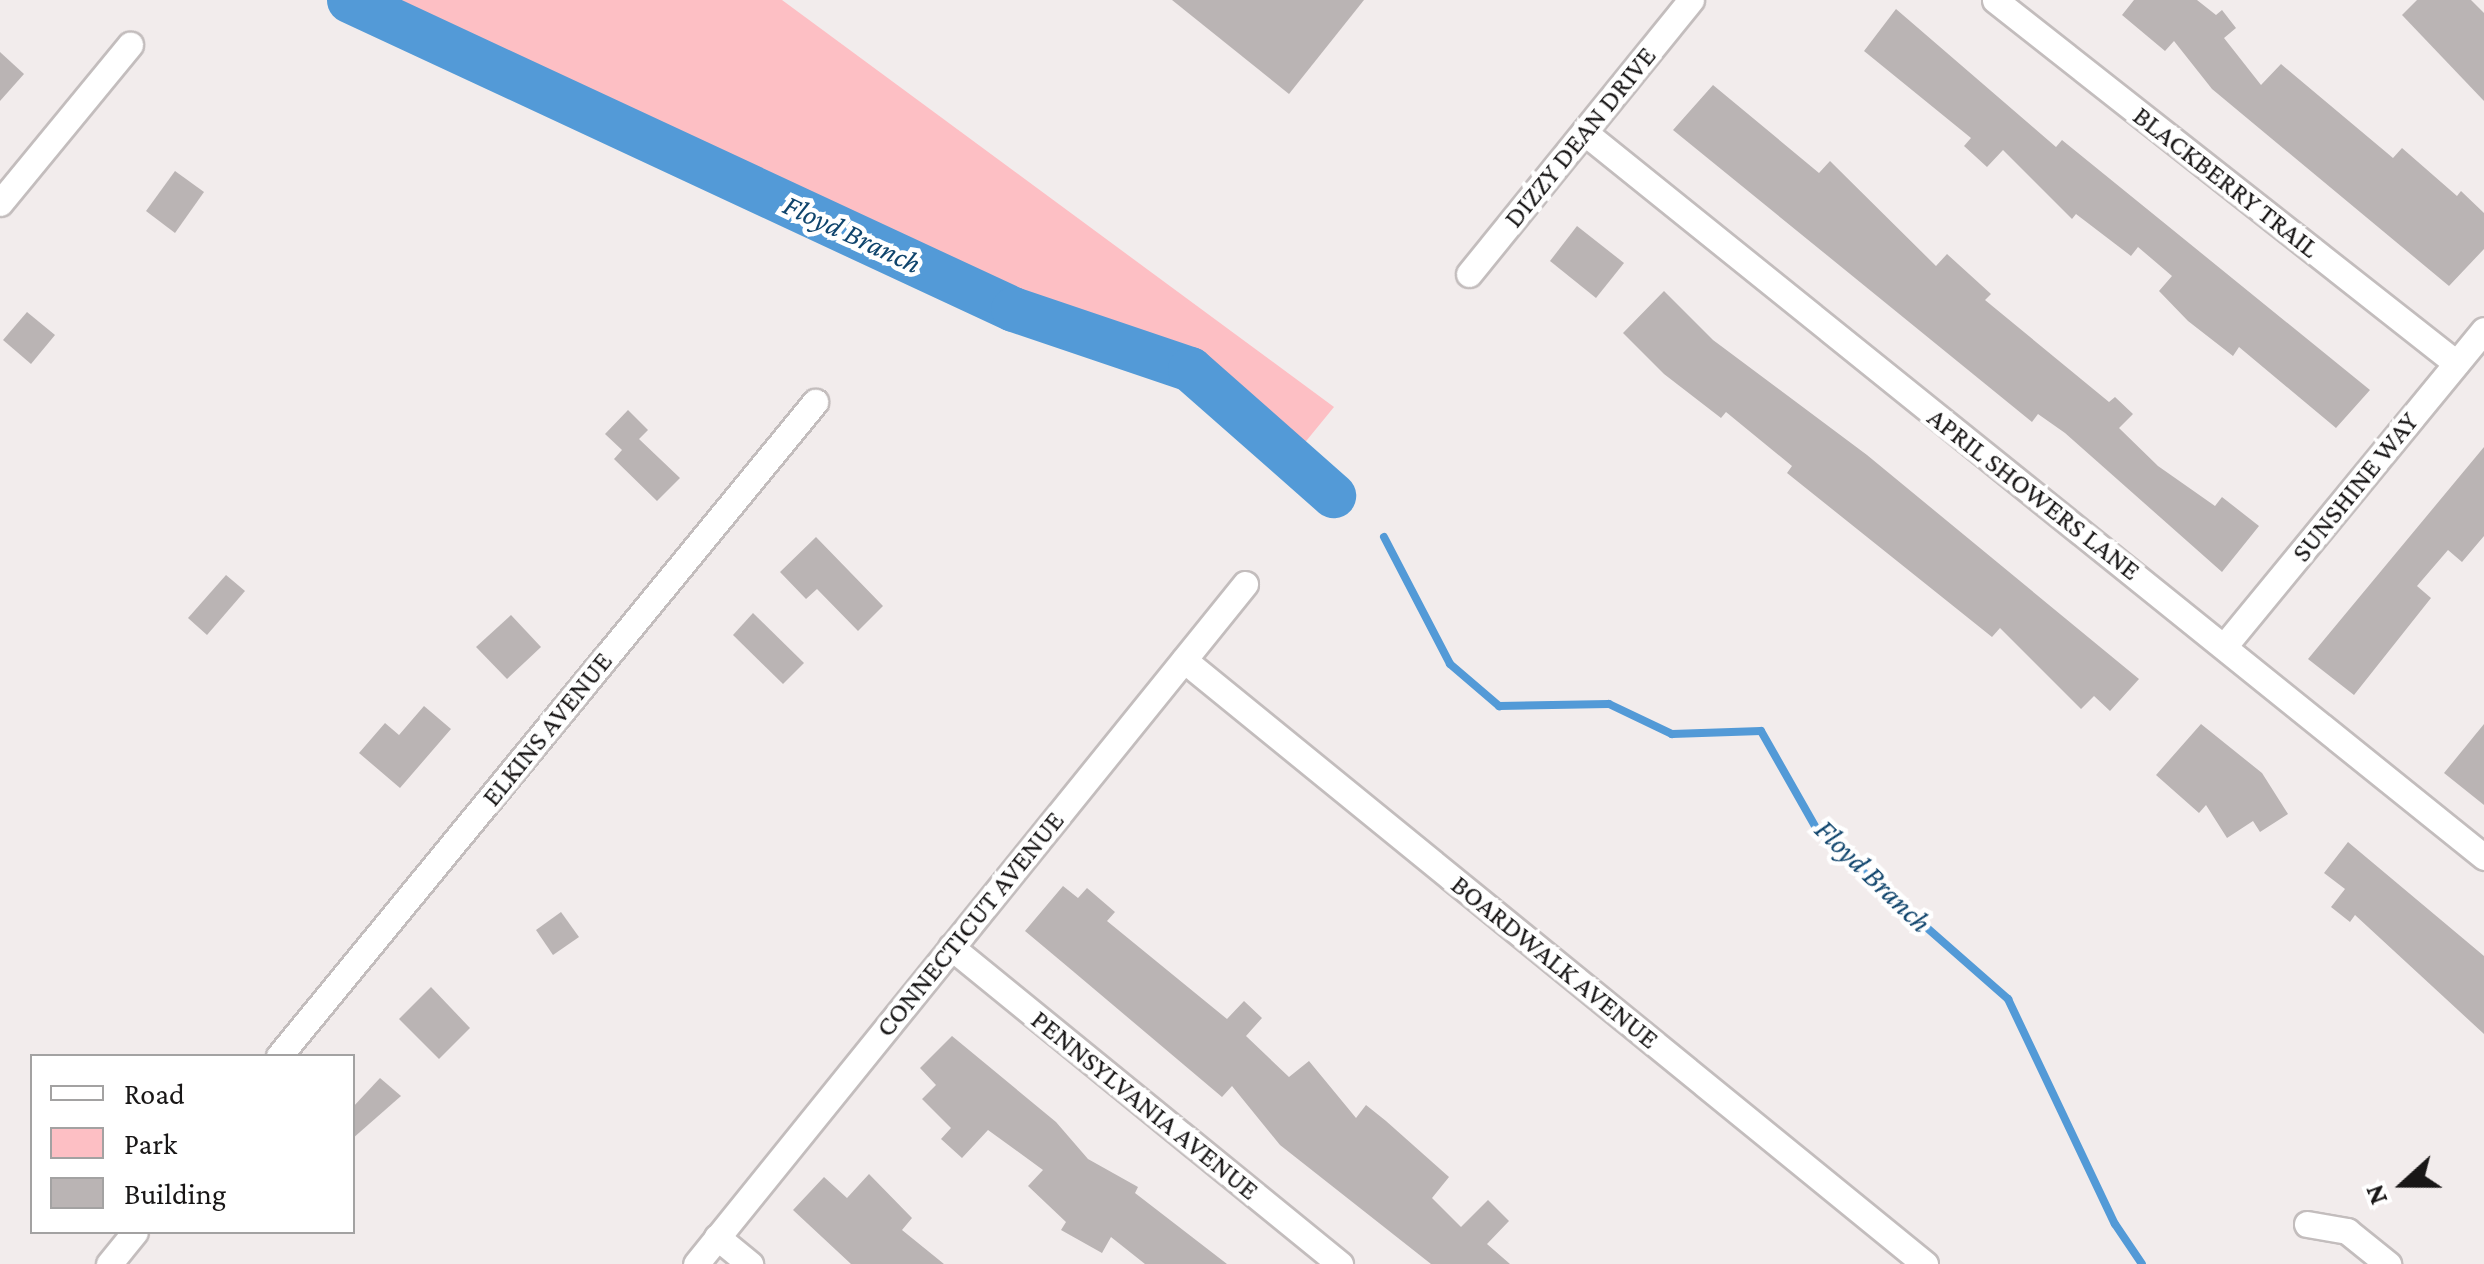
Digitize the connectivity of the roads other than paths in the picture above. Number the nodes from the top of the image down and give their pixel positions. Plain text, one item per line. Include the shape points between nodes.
1 (1692, 0) edge
2 (1995, 0) edge
3 (130, 45) dead end
4 (1584, 132) junction
5 (0, 203) edge
6 (1470, 274) dead end
7 (2484, 330) edge
8 (2456, 364) junction
9 (815, 402) dead end
10 (1244, 584) dead end
11 (2226, 644) junction
12 (1184, 660) junction
13 (2484, 857) edge
14 (950, 946) junction
15 (280, 1054) edge
16 (2307, 1224) dead end
17 (133, 1234) edge
18 (718, 1238) junction
19 (108, 1264) edge
20 (696, 1264) edge
21 (750, 1264) edge
22 (1340, 1264) edge
23 (1925, 1264) edge
24 (2388, 1264) edge

1 - 4 street, DIZZY DEAN DRIVE
2 - 8 street, BLACKBERRY TRAIL
3 - 5 street
4 - 6 street, DIZZY DEAN DRIVE
4 - 11 street, APRIL SHOWERS LANE
7 - 8 street, SUNSHINE WAY
8 - 11 street, SUNSHINE WAY
9 - 15 street, ELKINS AVENUE
10 - 12 street, CONNECTICUT AVENUE
11 - 13 street, APRIL SHOWERS LANE
12 - 14 street, CONNECTICUT AVENUE
12 - 23 street, BOARDWALK AVENUE
14 - 18 street, CONNECTICUT AVENUE
14 - 22 street, PENNSYLVANIA AVENUE
16 - 24 street via 2347,1231
17 - 19 street
18 - 20 street, CONNECTICUT AVENUE
18 - 21 street

